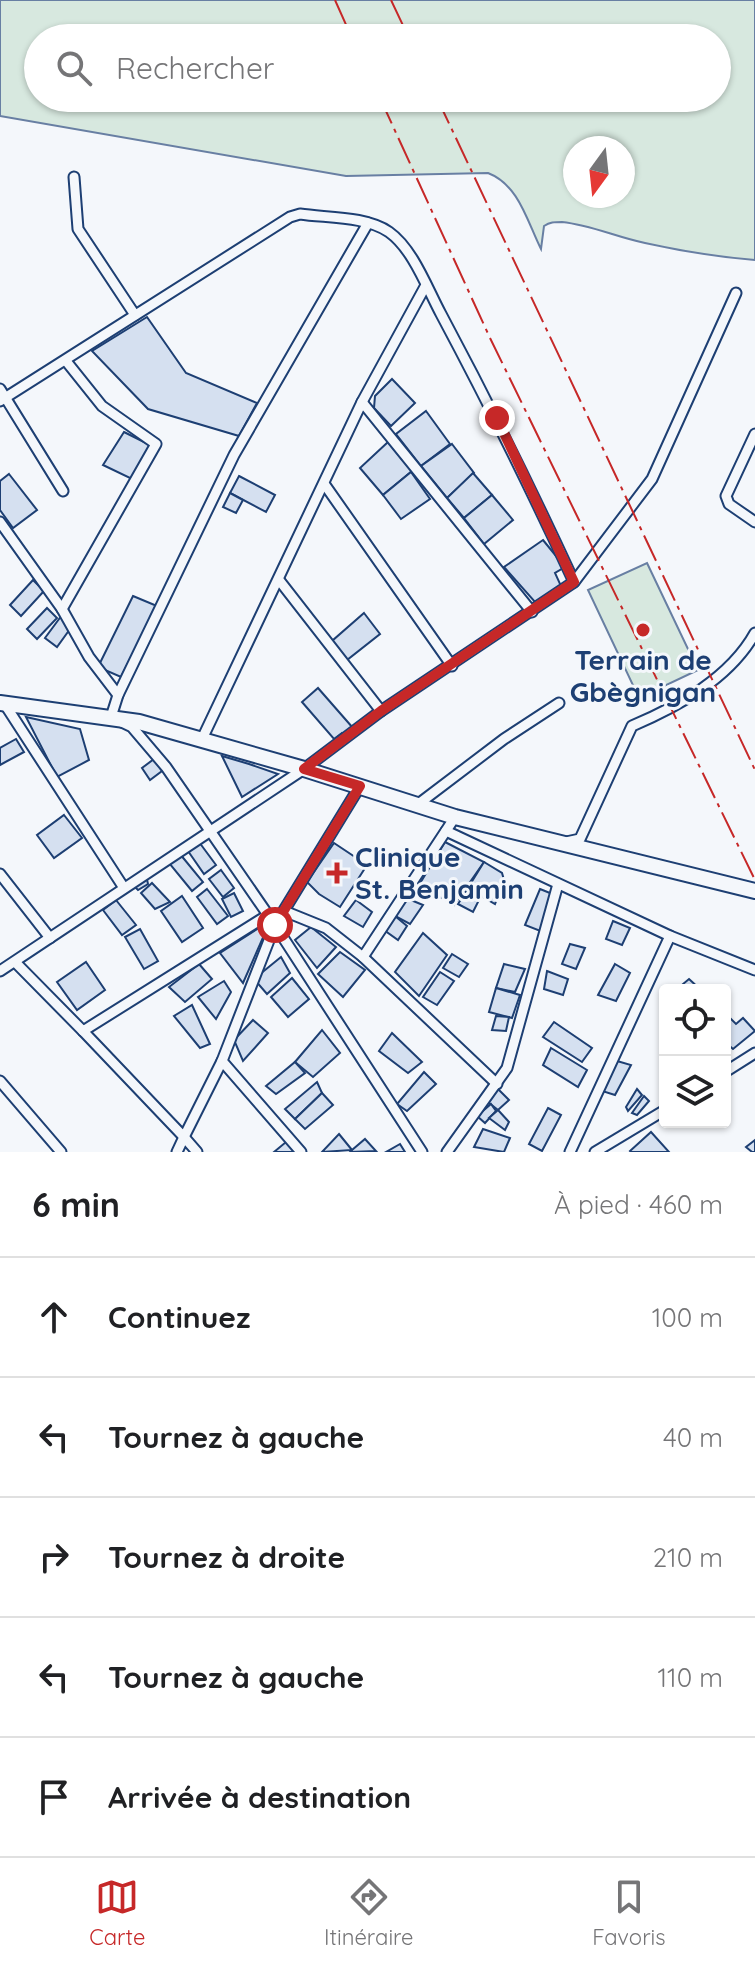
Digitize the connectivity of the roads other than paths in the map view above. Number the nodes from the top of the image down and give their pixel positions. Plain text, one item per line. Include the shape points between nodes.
1 (74, 177) dead end
2 (368, 223) junction
3 (426, 285) junction
4 (736, 293) dead end
5 (135, 315) junction
6 (66, 361) junction
7 (2, 396) edge
8 (362, 402) junction
9 (755, 434) edge
10 (325, 485) junction
11 (63, 491) dead end
12 (0, 522) edge
13 (755, 522) edge
14 (279, 580) junction
15 (574, 582) junction
16 (62, 609) junction
17 (532, 612) junction
18 (755, 633) edge
19 (452, 666) junction
20 (118, 695) junction
21 (2, 703) edge
22 (559, 703) dead end
23 (381, 711) junction
24 (111, 717) junction
25 (202, 739) junction
26 (304, 769) junction
27 (360, 786) junction
28 (417, 805) junction
29 (455, 817) junction
30 (446, 831) junction
31 (208, 832) junction
32 (563, 843) junction
33 (0, 874) edge
34 (558, 884) junction
35 (124, 888) junction
36 (755, 891) edge
37 (284, 911) junction
38 (268, 915) junction
39 (275, 925) junction
40 (670, 936) junction
41 (50, 938) junction
42 (363, 957) junction
43 (15, 962) junction
44 (755, 970) edge
45 (0, 971) edge
46 (83, 1031) junction
47 (755, 1053) edge
48 (222, 1061) junction
49 (731, 1068) edge
50 (0, 1081) edge
51 (497, 1084) junction
52 (659, 1114) edge
53 (184, 1137) junction
54 (61, 1152) edge
55 (177, 1152) edge
56 (197, 1152) edge
57 (301, 1152) edge
58 (422, 1152) edge
59 (447, 1152) edge
60 (570, 1152) edge
61 (595, 1152) edge

1 - 5 street via 78,229
2 - 3 street via 401,244
2 - 5 street via 290,217
2 - 20 street via 234,455
3 - 8 street
3 - 15 street via 497,418
4 - 15 street via 652,479
5 - 6 street
6 - 7 street
6 - 16 street via 102,406 156,444
7 - 11 street
8 - 10 street
8 - 17 street
9 - 13 street via 726,496
10 - 14 street
10 - 19 street
12 - 16 street
14 - 23 street
14 - 25 street
15 - 17 street
16 - 20 street
17 - 19 street
18 - 32 street via 738,660 690,698 632,726 580,839
19 - 23 street
20 - 24 street
21 - 24 main road
21 - 35 street
22 - 28 street
23 - 26 street
24 - 25 main road
24 - 31 street via 145,740
25 - 26 main road
26 - 27 main road
26 - 31 street
27 - 28 main road
27 - 37 street
28 - 29 main road
29 - 30 street
29 - 32 main road
30 - 34 street
30 - 42 street
31 - 35 street
31 - 38 street
32 - 36 main road
33 - 41 street
34 - 40 street
34 - 51 street via 513,1052
35 - 41 street
37 - 39 street
37 - 42 street via 326,928
38 - 39 street
38 - 46 street
39 - 48 street
39 - 58 street
40 - 44 street
40 - 60 street
41 - 43 street
42 - 51 street
43 - 45 street
43 - 46 street
46 - 53 street
47 - 49 street
48 - 53 street
48 - 57 street
50 - 54 street
51 - 59 street
52 - 61 street
53 - 55 street
53 - 56 street

